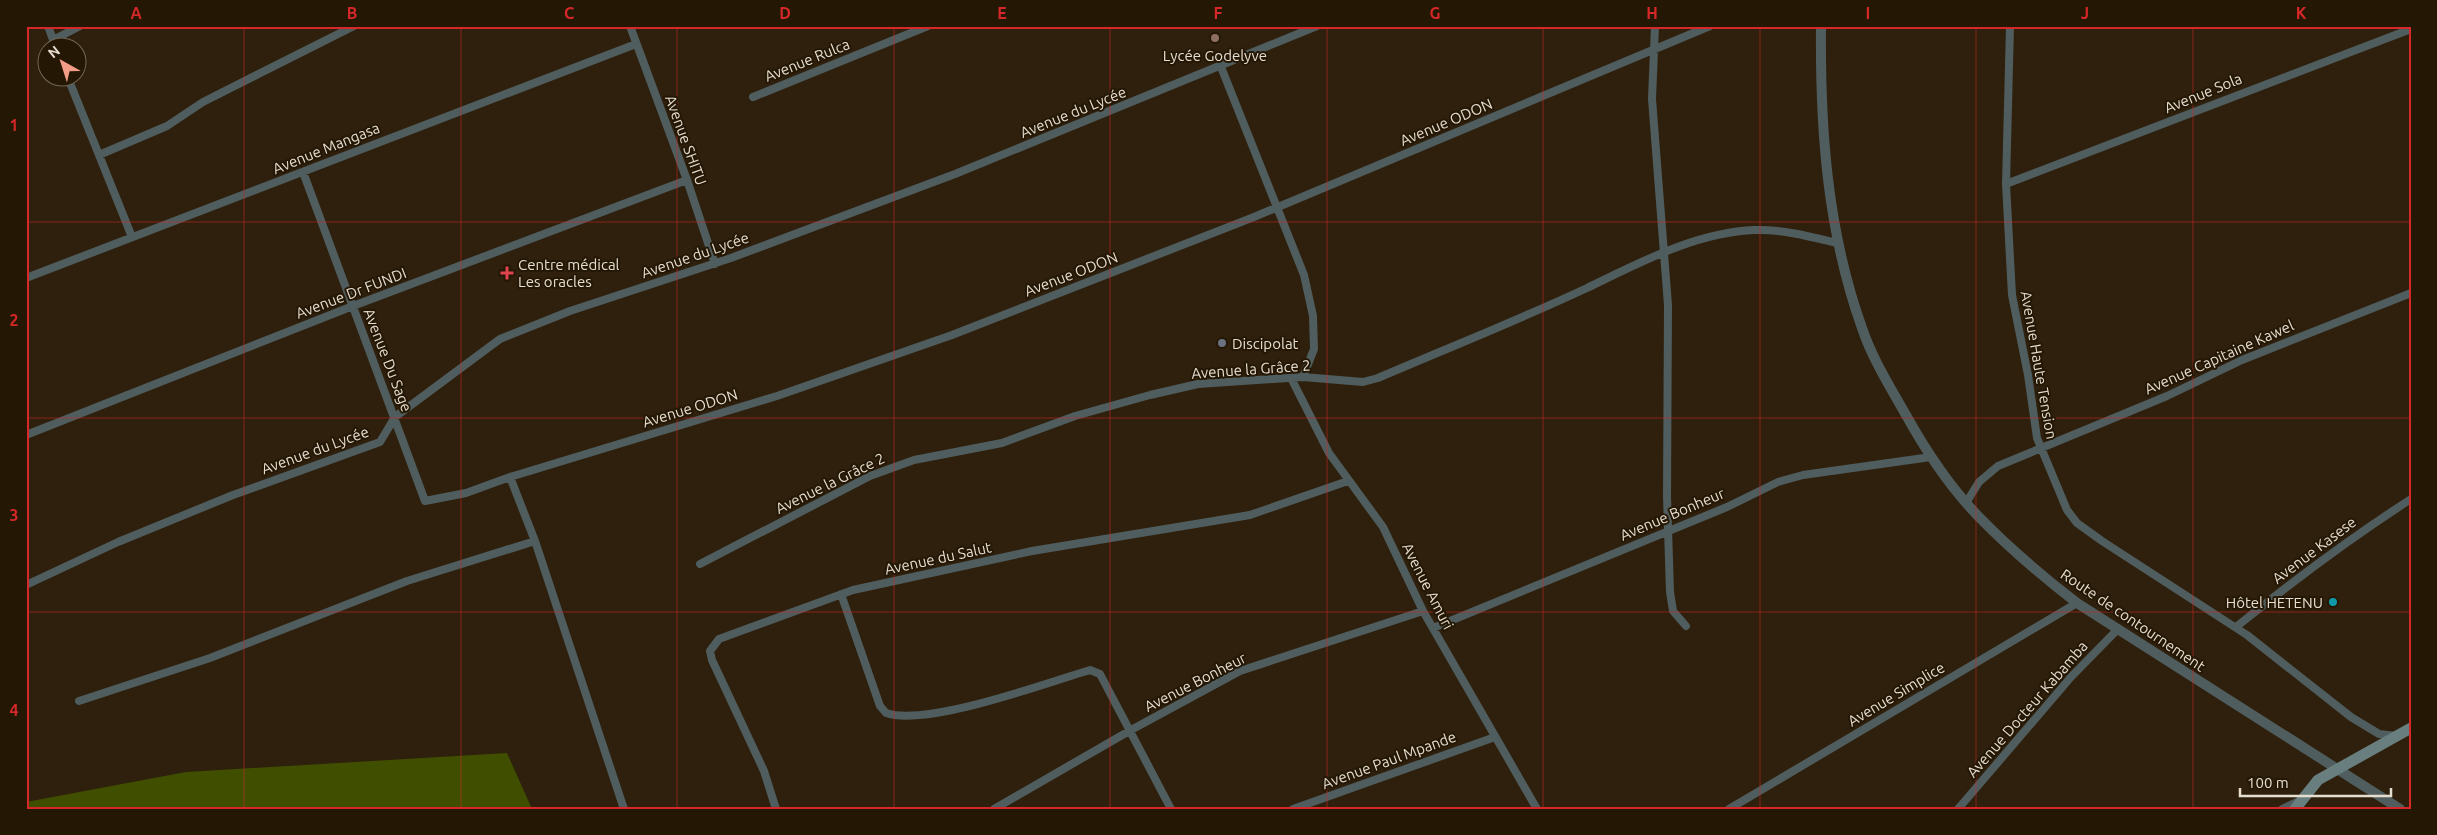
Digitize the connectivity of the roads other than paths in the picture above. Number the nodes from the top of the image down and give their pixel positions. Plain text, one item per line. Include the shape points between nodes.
1 (48, 26) edge
2 (80, 26) edge
3 (354, 26) edge
4 (630, 26) edge
5 (928, 26) edge
6 (1316, 26) edge
7 (1655, 26) edge
8 (1710, 26) edge
9 (1821, 26) edge
10 (2010, 26) edge
11 (2411, 29) edge
12 (53, 38) edge
13 (63, 38) edge
14 (636, 44) junction
15 (1654, 50) junction
16 (1221, 67) junction
17 (72, 88) edge
18 (753, 97) dead end
19 (99, 155) junction
20 (303, 172) junction
21 (687, 180) junction
22 (2006, 184) junction
23 (1277, 208) junction
24 (132, 238) junction
25 (1838, 243) junction
26 (1665, 252) junction
27 (715, 264) junction
28 (26, 278) edge
29 (2411, 293) edge
30 (353, 306) junction
31 (1302, 377) junction
32 (1291, 378) junction
33 (395, 417) junction
34 (26, 435) edge
35 (2040, 450) junction
36 (1931, 457) junction
37 (510, 477) junction
38 (1348, 481) junction
39 (2411, 499) edge
40 (425, 501) joint
41 (1966, 503) junction
42 (1668, 531) junction
43 (536, 540) junction
44 (700, 564) dead end
45 (26, 585) edge
46 (841, 594) junction
47 (2077, 603) junction
48 (1423, 611) junction
49 (1686, 626) dead end
50 (1433, 628) junction
51 (2236, 628) junction
52 (2118, 629) junction
53 (79, 701) dead end
54 (2411, 728) edge
55 (1131, 730) junction
56 (2411, 734) edge
57 (2396, 736) junction
58 (1495, 737) junction
59 (2336, 769) junction
60 (2303, 799) junction
61 (624, 809) edge
62 (776, 809) edge
63 (994, 809) edge
64 (1171, 809) edge
65 (1293, 809) edge
66 (1536, 809) edge
67 (1729, 809) edge
68 (1958, 809) edge
69 (2282, 809) edge
70 (2295, 809) edge
71 (2400, 809) edge

1 - 12 street
2 - 13 street
3 - 19 street via 203,102 167,126
4 - 14 street, Avenue SHITU
5 - 18 street, Avenue Rulca
6 - 16 street, Avenue du Lycée
7 - 15 street
8 - 15 street, Avenue ODON
9 - 25 street, Route de contournement via 1824,161
10 - 22 street, Avenue Haute Tension
11 - 22 street, Avenue Sola
14 - 20 street, Avenue Mangasa
14 - 21 street, Avenue SHITU
15 - 23 street, Avenue ODON
15 - 26 street via 1652,99
16 - 23 street
16 - 27 street, Avenue du Lycée via 955,174
17 - 19 street
19 - 24 street
20 - 24 street, Avenue Mangasa
20 - 30 street, Avenue Du Sage
21 - 27 street, Avenue SHITU
21 - 30 street, Avenue Dr FUNDI
22 - 35 street, Avenue Haute Tension via 2012,295
23 - 31 street via 1304,275 1313,316 1314,349
23 - 37 street, Avenue ODON via 952,335 777,396
24 - 28 street, Avenue Mangasa
25 - 26 street, Avenue la Grâce 2 via 1756,230 1717,235
25 - 36 street, Route de contournement via 1862,329 1886,381
26 - 31 street, Avenue la Grâce 2 via 1378,378 1363,382
26 - 42 street
27 - 33 street, Avenue du Lycée via 570,311 500,339
29 - 35 street, Avenue Capitaine Kawel via 2242,360
30 - 33 street, Avenue Du Sage
30 - 34 street, Avenue Dr FUNDI
31 - 32 street, Avenue la Grâce 2
32 - 38 street, Avenue Amuri via 1316,430
32 - 44 street, Avenue la Grâce 2 via 1198,384 1075,416 982,448 914,460 870,476
33 - 40 street, Avenue Du Sage
33 - 45 street, Avenue du Lycée via 380,442 233,495 118,542
35 - 41 street via 1989,472
35 - 51 street, Avenue Haute Tension via 2067,510 2077,523
36 - 41 street, Route de contournement
36 - 42 street, Avenue Bonheur via 1803,475 1778,482
37 - 40 street, Avenue ODON via 466,493
37 - 43 street
38 - 46 street, Avenue du Salut via 1250,515 1032,551
38 - 48 street, Avenue Amuri via 1383,527
39 - 51 street, Avenue Kasese via 2309,568
41 - 47 street, Route de contournement via 2009,547
42 - 49 street via 1673,611
42 - 50 street, Avenue Bonheur
43 - 53 street via 407,581 210,658
43 - 61 street
46 - 55 street via 880,706 886,713 907,716 967,707 1090,670 1100,674
46 - 62 street, Avenue du Salut via 719,639 710,651 764,771
47 - 52 street, Route de contournement
47 - 67 street, Avenue Simplice
48 - 50 street, Avenue Amuri
48 - 55 street, Avenue Bonheur via 1240,672
50 - 58 street, Avenue Amuri
51 - 57 street, Avenue Haute Tension via 2351,717 2379,734
52 - 59 street, Route de contournement
52 - 68 street, Avenue Docteur Kabamba via 2071,677
54 - 57 main road
55 - 63 street, Avenue Bonheur
55 - 64 street
56 - 57 street
57 - 59 main road
58 - 65 street, Avenue Paul Mpande
58 - 66 street, Avenue Amuri
59 - 60 main road via 2318,780
59 - 71 street, Route de contournement
60 - 69 street
60 - 70 main road

